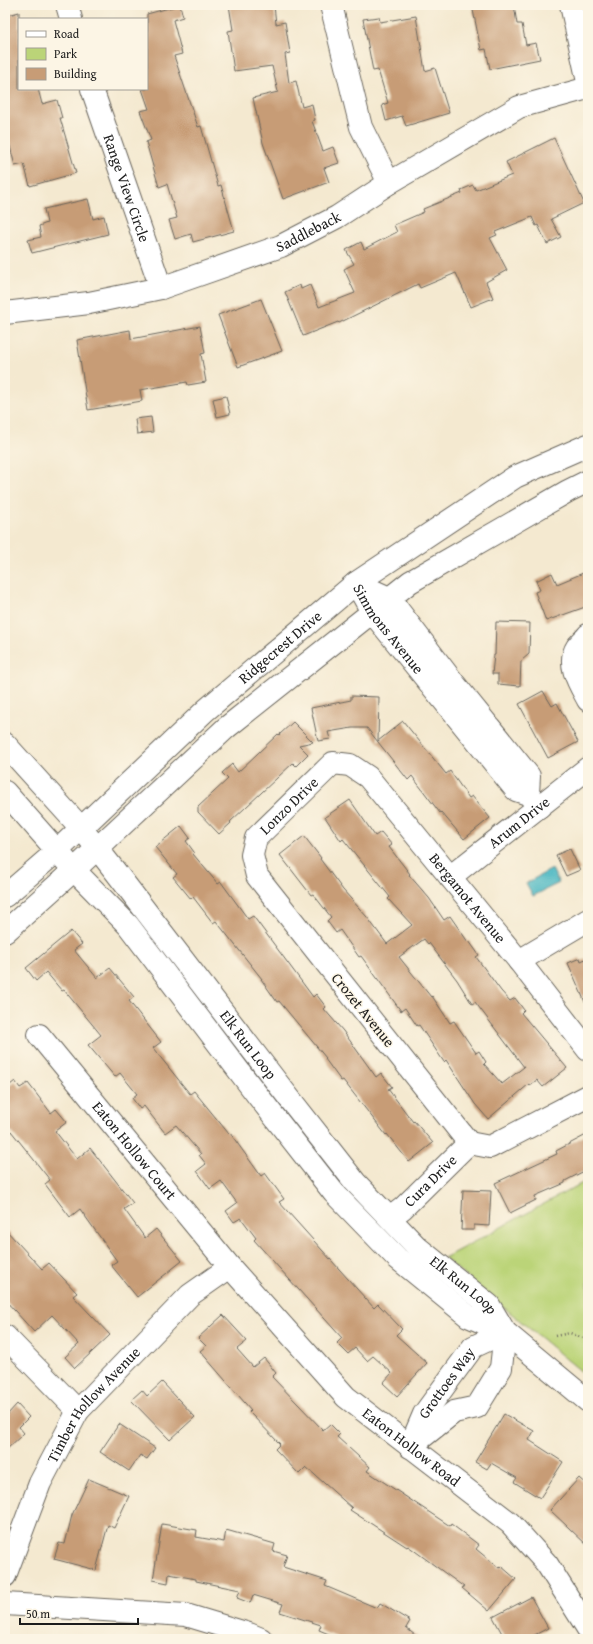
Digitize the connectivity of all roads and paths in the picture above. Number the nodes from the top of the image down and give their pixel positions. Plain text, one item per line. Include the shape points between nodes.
1 (67, 5) edge
2 (331, 5) edge
3 (571, 5) edge
4 (71, 18) edge
5 (588, 82) edge
6 (588, 88) edge
7 (92, 90) edge
8 (389, 183) junction
9 (161, 288) junction
10 (5, 313) edge
11 (588, 445) edge
12 (588, 481) edge
13 (356, 583) junction
14 (390, 598) junction
15 (372, 612) junction
16 (588, 635) edge
17 (588, 700) edge
18 (5, 744) edge
19 (333, 763) joint
20 (588, 768) edge
21 (5, 792) edge
22 (533, 800) junction
23 (81, 828) junction
24 (98, 848) junction
25 (57, 851) junction
26 (74, 870) junction
27 (257, 876) joint
28 (450, 877) junction
29 (5, 896) edge
30 (588, 920) edge
31 (5, 932) edge
32 (519, 961) junction
33 (39, 1035) dead end
34 (588, 1050) edge
35 (588, 1096) edge
36 (469, 1143) junction
37 (390, 1218) junction
38 (230, 1267) junction
39 (505, 1332) junction
40 (5, 1336) edge
41 (555, 1336) dead end
42 (588, 1340) edge
43 (437, 1398) junction
44 (588, 1401) edge
45 (78, 1411) junction
46 (454, 1412) junction
47 (410, 1447) junction
48 (5, 1576) edge
49 (5, 1604) edge
50 (588, 1629) edge
51 (261, 1639) edge

1 - 4 street
2 - 8 street via 361,127
3 - 5 street
6 - 8 street, Saddleback via 519,107
7 - 9 street, Range View Circle
8 - 9 street, Saddleback via 337,217 281,246
9 - 10 street, Saddleback via 89,303
11 - 13 street, Ridgecrest Drive via 515,477
12 - 14 street, Ridgecrest Drive via 410,582
13 - 14 street, Simmons Avenue
13 - 15 street, Simmons Avenue
13 - 23 street, Ridgecrest Drive via 206,710
14 - 15 street, Ridgecrest Drive
14 - 22 street, Simmons Avenue via 453,682 529,776
15 - 22 street, Simmons Avenue via 516,790
15 - 24 street, Ridgecrest Drive via 226,728
16 - 17 street via 577,648 574,658 574,672
18 - 23 street, Elk Run Loop
19 - 27 street, Lonzo Drive via 256,838 252,855
19 - 28 street, Bergamot Avenue via 350,765 368,777
20 - 22 street, Arum Drive
21 - 25 street, Elk Run Loop
22 - 28 street, Arum Drive
23 - 24 street, Elk Run Loop
23 - 25 street, Ridgecrest Drive
24 - 26 street, Ridgecrest Drive
24 - 37 street, Elk Run Loop via 355,1182
25 - 26 street, Elk Run Loop
25 - 29 street, Ridgecrest Drive
26 - 31 street, Ridgecrest Drive
26 - 39 street, Elk Run Loop via 128,924 334,1193 397,1258 438,1292 468,1316
27 - 36 street, Crozet Avenue
28 - 32 street, Bergamot Avenue
30 - 32 street
32 - 34 street, Bergamot Avenue
33 - 38 street, Eaton Hollow Court
35 - 36 street via 490,1147
36 - 37 street, Cura Drive
37 - 39 street, Elk Run Loop via 417,1247 489,1305
38 - 45 street, Timber Hollow Avenue via 190,1295
38 - 47 street, Eaton Hollow Road via 346,1397
39 - 43 street, Grottoes Way via 473,1347
39 - 44 street, Elk Run Loop
39 - 46 street, Grottoes Way via 501,1368 477,1407
40 - 45 street
41 - 42 path via 570,1332
43 - 46 street
43 - 47 street, Grottoes Way via 424,1414
45 - 48 street, Timber Hollow Avenue via 40,1483
46 - 47 street, Grottoes Way
47 - 50 street, Eaton Hollow Road via 510,1523 547,1564
49 - 51 street via 186,1615

